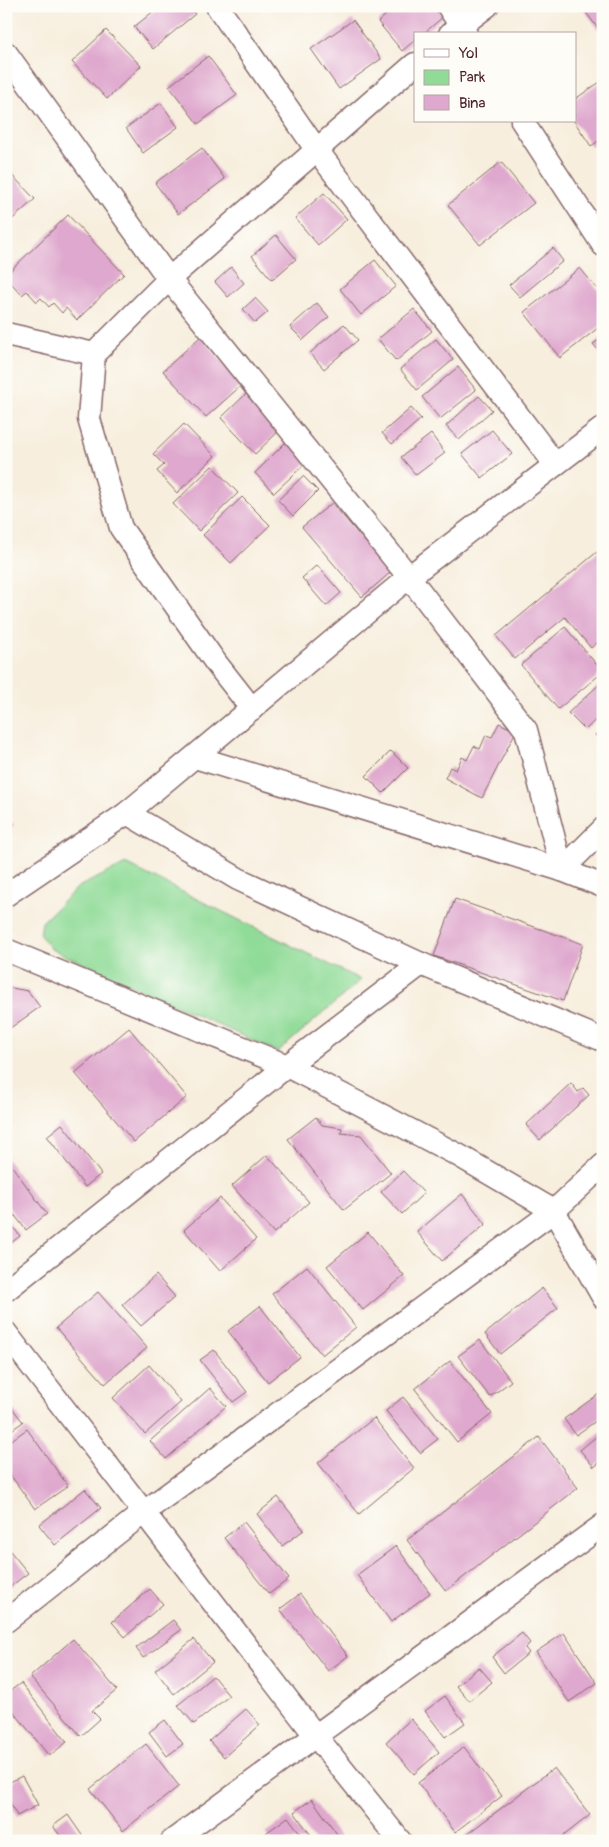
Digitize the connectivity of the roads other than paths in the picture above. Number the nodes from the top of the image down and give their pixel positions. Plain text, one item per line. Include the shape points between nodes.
1 (217, 6) edge
2 (448, 6) edge
3 (487, 6) edge
4 (459, 31) edge
5 (6, 53) edge
6 (414, 65) edge
7 (523, 122) edge
8 (316, 149) junction
9 (600, 235) edge
10 (169, 278) junction
11 (6, 334) edge
12 (94, 354) junction
13 (603, 428) edge
14 (555, 464) junction
15 (409, 577) junction
16 (252, 709) junction
17 (195, 757) junction
18 (127, 812) junction
19 (603, 829) edge
20 (562, 870) junction
21 (603, 886) edge
22 (6, 895) edge
23 (6, 950) edge
24 (420, 964) junction
25 (603, 1040) edge
26 (287, 1066) junction
27 (603, 1165) edge
28 (554, 1211) junction
29 (6, 1290) edge
30 (603, 1297) edge
31 (6, 1333) edge
32 (144, 1512) junction
33 (603, 1525) edge
34 (6, 1621) edge
35 (315, 1734) junction
36 (172, 1841) edge
37 (400, 1841) edge

1 - 8 street
2 - 4 street
3 - 4 street
5 - 10 street
6 - 8 street
7 - 9 street
8 - 10 street
8 - 14 street
10 - 12 street
10 - 15 street
11 - 12 street
12 - 16 street via 89,419 121,528
13 - 14 street
14 - 15 street
15 - 16 street
15 - 20 street via 526,730
16 - 17 street
17 - 18 street
17 - 20 street
18 - 22 street
18 - 24 street via 238,879
19 - 20 street
20 - 21 street
23 - 26 street
24 - 25 street
24 - 26 street
26 - 28 street via 458,1155
26 - 29 street
27 - 28 street
28 - 30 street
28 - 32 street
31 - 32 street
32 - 34 street
32 - 35 street
33 - 35 street
35 - 36 street
35 - 37 street

